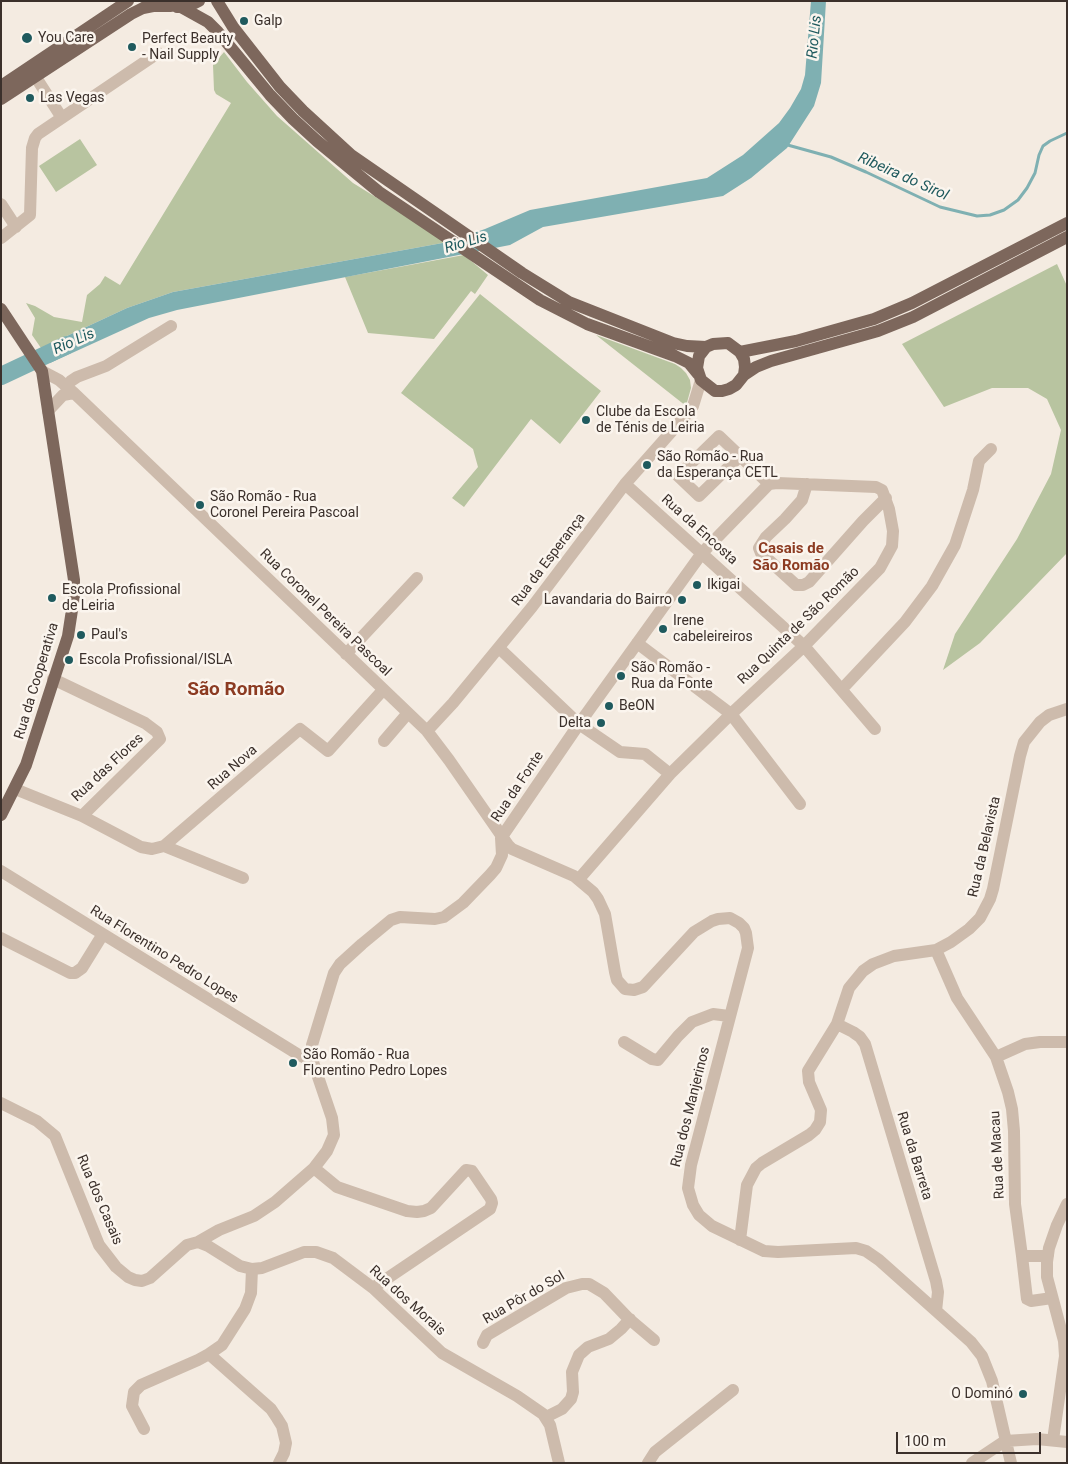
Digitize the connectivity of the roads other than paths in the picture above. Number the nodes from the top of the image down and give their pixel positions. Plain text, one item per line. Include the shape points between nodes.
1 (128, 1) edge
2 (199, 1) edge
3 (217, 1) edge
4 (171, 5) edge
5 (158, 53) dead end
6 (35, 76) junction
7 (1, 86) edge
8 (1, 98) edge
9 (62, 118) junction
10 (1, 204) edge
11 (1067, 223) edge
12 (16, 227) junction
13 (1067, 237) edge
14 (1, 238) edge
15 (493, 261) junction
16 (1, 309) edge
17 (171, 326) dead end
18 (706, 347) junction
19 (740, 352) junction
20 (42, 371) junction
21 (744, 375) junction
22 (700, 377) junction
23 (71, 390) junction
24 (715, 391) junction
25 (693, 406) junction
26 (48, 412) junction
27 (991, 449) dead end
28 (740, 456) junction
29 (625, 484) junction
30 (769, 484) junction
31 (806, 484) junction
32 (886, 498) junction
33 (702, 553) junction
34 (417, 578) dead end
35 (637, 643) junction
36 (804, 646) junction
37 (498, 648) junction
38 (346, 654) junction
39 (53, 680) junction
40 (842, 689) junction
41 (383, 690) junction
42 (1067, 709) edge
43 (408, 713) junction
44 (731, 714) junction
45 (579, 724) junction
46 (875, 729) dead end
47 (427, 731) junction
48 (384, 741) dead end
49 (670, 774) junction
50 (15, 789) junction
51 (800, 804) dead end
52 (1, 816) edge
53 (82, 816) junction
54 (502, 838) junction
55 (164, 846) junction
56 (1, 871) edge
57 (243, 878) dead end
58 (578, 879) junction
59 (103, 934) junction
60 (1, 938) edge
61 (936, 950) junction
62 (729, 1016) junction
63 (836, 1024) junction
64 (624, 1042) dead end
65 (1067, 1042) edge
66 (996, 1057) junction
67 (313, 1062) junction
68 (1, 1103) edge
69 (314, 1168) junction
70 (1067, 1204) edge
71 (740, 1240) junction
72 (198, 1242) junction
73 (1022, 1256) junction
74 (1048, 1256) junction
75 (252, 1270) junction
76 (373, 1288) junction
77 (1052, 1298) junction
78 (936, 1311) junction
79 (630, 1319) junction
80 (654, 1340) dead end
81 (483, 1343) dead end
82 (209, 1354) junction
83 (733, 1390) dead end
84 (546, 1417) junction
85 (144, 1429) dead end
86 (1053, 1440) junction
87 (1005, 1441) junction
88 (1067, 1442) edge
89 (278, 1463) edge
90 (559, 1463) edge
91 (648, 1463) edge
92 (972, 1463) edge
93 (1011, 1463) edge

1 - 7 main road
2 - 4 main road via 191,5
3 - 15 main road via 262,65 304,111 351,155 428,208
4 - 6 main road via 143,8 131,14
4 - 15 main road via 208,22 270,95 317,141 379,192
5 - 9 street
6 - 8 main road
6 - 9 street
9 - 12 street via 35,138 30,215
10 - 12 street
11 - 19 main road via 912,303 874,319 789,343
12 - 14 street
13 - 21 main road via 913,317 862,336 771,361
15 - 18 main road via 593,312 673,343
15 - 22 main road via 540,300 614,334 675,356 689,363
16 - 20 main road
17 - 23 street via 106,366 77,377 71,381
18 - 19 main road via 728,343
18 - 22 main road via 697,362
19 - 21 main road via 744,359
20 - 23 street, Rua Coronel Pereira Pascoal
20 - 26 main road, Rua da Cooperativa
21 - 24 main road via 729,390
22 - 24 main road
22 - 25 street, Rua da Esperança
23 - 26 street
23 - 38 street, Rua Coronel Pereira Pascoal
24 - 25 street, Rua da Esperança
25 - 29 street, Rua da Esperança
26 - 39 main road, Rua da Cooperativa via 74,589 68,636
27 - 40 street via 980,461 955,545 932,586 905,622
28 - 28 street via 719,436 678,476 699,496
28 - 30 street
29 - 33 street, Rua da Encosta
29 - 37 street, Rua da Esperança
30 - 31 street
30 - 33 street, Rua da Fonte
31 - 32 street via 871,486 882,490
31 - 32 street via 802,500 759,548 796,584 808,582
32 - 36 street, Rua Quinta de São Romão via 893,531 892,546 884,561
33 - 35 street, Rua da Fonte
33 - 36 street, Rua da Encosta
34 - 38 street
35 - 44 street
35 - 45 street, Rua da Fonte
36 - 40 street, Rua da Encosta
36 - 44 street, Rua Quinta de São Romão
37 - 45 street
37 - 47 street, Rua da Esperança
38 - 41 street, Rua Coronel Pereira Pascoal
39 - 50 main road, Rua da Cooperativa
39 - 53 street, Rua das Flores via 145,723 160,737
40 - 46 street, Rua da Encosta
41 - 43 street, Rua Coronel Pereira Pascoal
41 - 55 street, Rua Nova via 328,751 300,729
42 - 61 street, Rua da Belavista via 1040,722 1024,742 993,889 986,908 969,929
43 - 47 street, Rua Coronel Pereira Pascoal
43 - 48 street
44 - 49 street, Rua Quinta de São Romão
44 - 51 street
45 - 49 street via 620,752 644,754
45 - 54 street, Rua da Fonte
47 - 54 street, Rua Coronel Pereira Pascoal
49 - 58 street, Rua Quinta de São Romão
50 - 52 main road, Rua da Cooperativa
50 - 53 street, Rua das Flores
53 - 55 street via 141,847
54 - 58 street, Rua Coronel Pereira Pascoal via 512,849
54 - 67 street, Rua da Fonte via 502,855 496,868 454,911 435,919 400,917 392,920 340,964 334,973 312,1045
55 - 57 street
56 - 59 street, Rua Florentino Pedro Lopes
58 - 62 street, Rua dos Manjerinos via 593,892 605,914 617,980 625,989 643,987 689,936 706,924 730,918 740,924 746,933 748,948
59 - 60 street via 82,968 75,973
59 - 67 street, Rua Florentino Pedro Lopes
61 - 63 street, Rua da Belavista via 894,956 863,971 849,988
61 - 66 street, Rua de Macau via 957,998
62 - 64 street via 713,1014 692,1022 658,1060
62 - 71 street, Rua dos Manjerinos via 688,1188 699,1215 712,1226
63 - 71 street, Rua da Belavista via 808,1071 809,1082 821,1110 820,1122 810,1135 756,1168 747,1185
63 - 78 street, Rua da Barreta via 853,1032 865,1044 936,1281
65 - 66 street via 1025,1044
66 - 73 street, Rua de Macau via 1012,1110 1015,1204
67 - 69 street, Rua da Fonte via 334,1125 334,1135 327,1151
68 - 72 street, Rua dos Casais via 37,1121 55,1136 99,1245 128,1277 147,1280 181,1249
69 - 72 street, Rua da Fonte via 266,1209
69 - 76 street via 336,1187 407,1211 431,1208 466,1170 472,1171 491,1199 492,1207 487,1212
70 - 74 street
71 - 78 street, Rua dos Manjerinos via 771,1252 862,1249
72 - 75 street
73 - 74 street
73 - 77 street, Rua de Macau via 1027,1298 1031,1301
74 - 77 street via 1047,1277
75 - 76 street, Rua dos Morais via 299,1253 316,1252 339,1262
75 - 82 street via 245,1309 222,1345
76 - 84 street, Rua dos Morais via 448,1357 535,1407
77 - 86 street via 1065,1356
78 - 87 street, Rua dos Manjerinos via 971,1342 987,1364
79 - 80 street, Rua Pôr do Sol
79 - 81 street, Rua Pôr do Sol via 599,1289 589,1284 576,1284 488,1335
79 - 84 street via 609,1339 588,1347 579,1355 572,1372 571,1399 562,1409
82 - 85 street via 141,1385 134,1392 132,1406
82 - 89 street via 277,1418 286,1443
83 - 91 street via 655,1452
84 - 90 street
86 - 87 street
86 - 88 street
87 - 92 street
87 - 93 street, Rua dos Manjerinos

